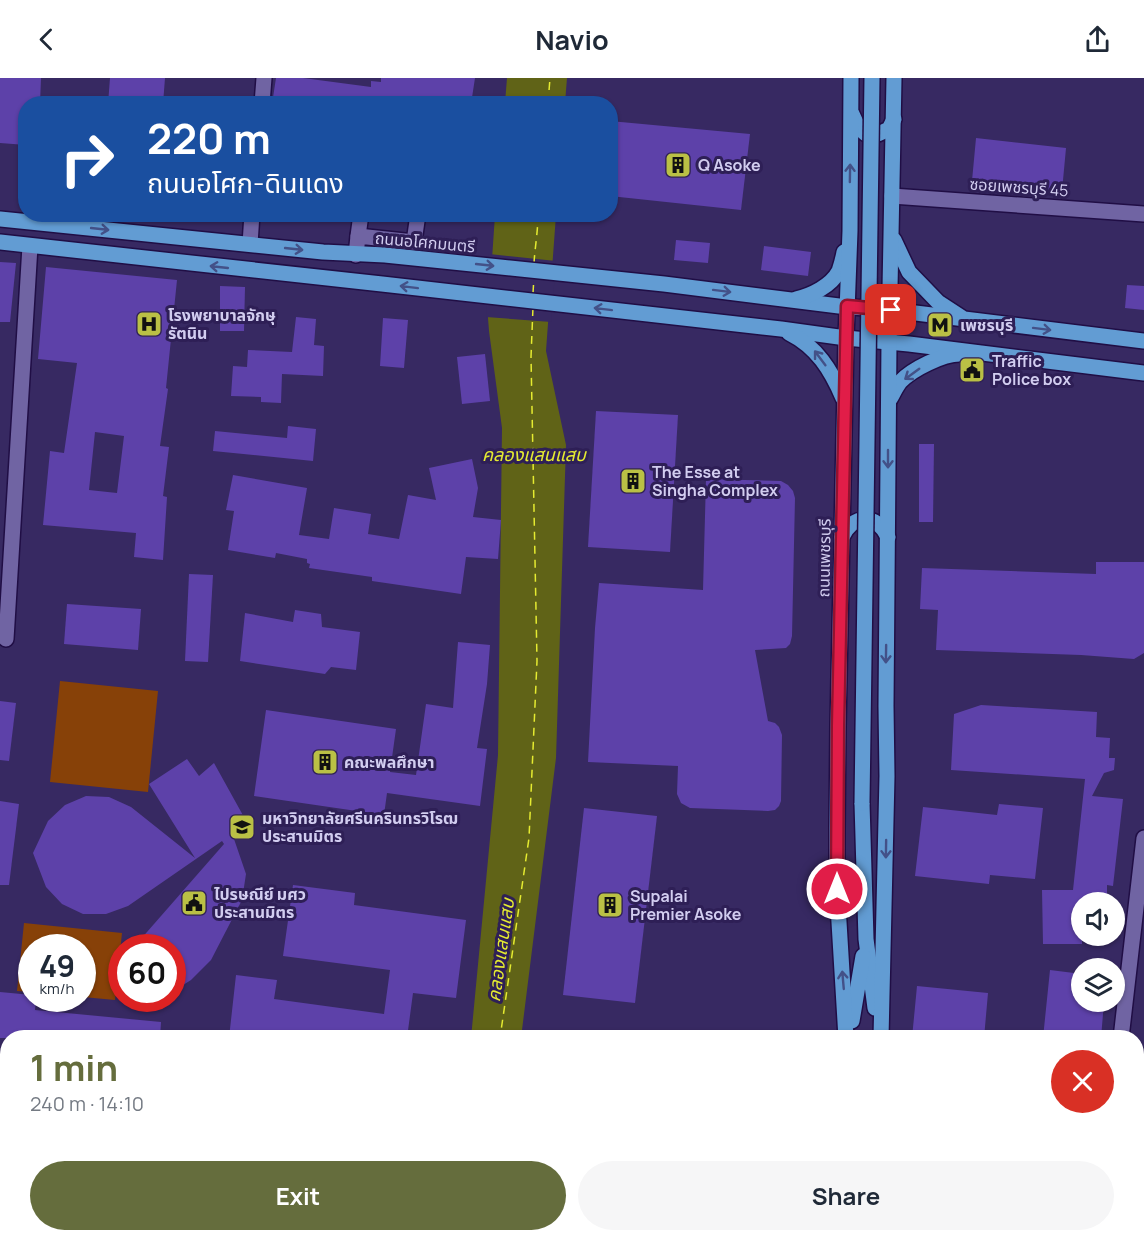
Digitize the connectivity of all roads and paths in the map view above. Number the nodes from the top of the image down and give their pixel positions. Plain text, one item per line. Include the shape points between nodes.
1 (264, 78) edge
2 (851, 78) edge
3 (872, 78) edge
4 (894, 78) edge
5 (263, 96) edge
6 (851, 114) junction
7 (894, 119) junction
8 (892, 196) junction
9 (1144, 214) edge
10 (0, 219) edge
11 (18, 221) edge
12 (30, 222) edge
13 (251, 222) edge
14 (360, 222) edge
15 (417, 222) edge
16 (850, 231) junction
17 (892, 234) junction
18 (358, 236) junction
19 (0, 242) edge
20 (250, 244) junction
21 (30, 246) junction
22 (356, 255) junction
23 (790, 300) junction
24 (847, 306) junction
25 (891, 310) junction
26 (964, 319) junction
27 (781, 329) junction
28 (846, 338) junction
29 (889, 341) junction
30 (1144, 341) edge
31 (987, 353) junction
32 (1141, 376) edge
33 (844, 401) junction
34 (889, 401) junction
35 (842, 537) junction
36 (888, 537) junction
37 (6, 639) dead end
38 (1144, 838) edge
39 (866, 939) junction
40 (847, 1030) edge
41 (849, 1030) edge
42 (879, 1030) edge
43 (880, 1030) edge
44 (1122, 1030) edge

1 - 5 street
2 - 6 main road, ถนนเพชรบุรี
3 - 39 main road, ถนนเพชรบุรี, bridge via 862,803
4 - 7 main road, ถนนเพชรบุรี
6 - 7 main road via 866,134 889,129
16 -> 6 main road, ถนนเพชรบุรี
7 - 8 main road, ถนนเพชรบุรี
8 - 9 street, ซอยเพชรบุรี 45
8 - 17 main road, ถนนเพชรบุรี
10 -> 11 main road, ถนนอโศกมนตรี
12 -> 20 main road, ถนนอโศกมนตรี
13 - 20 street
14 - 18 street
15 - 18 street via 414,242
16 - 23 main road via 835,277 818,291
16 - 24 main road, ถนนเพชรบุรี
17 - 25 main road, ถนนเพชรบุรี
17 - 26 main road via 909,273 938,302
18 - 22 street
19 - 21 main road
20 -> 22 main road, ถนนอโศกมนตรี
27 -> 21 main road
21 - 37 street
22 -> 23 main road, ถนนอโศกมนตรี
23 - 24 main road, ถนนอโศกมนตรี
24 - 25 main road, ถนนอโศกมนตรี
24 - 28 main road, ถนนเพชรบุรี
25 - 26 main road, ถนนอโศกมนตรี
25 - 29 main road, ถนนเพชรบุรี
26 -> 30 main road, ถนนอโศกมนตรี
27 - 28 main road
33 -> 27 main road via 812,347
28 - 29 main road
28 - 33 main road, ถนนเพชรบุรี
29 - 31 main road
29 - 34 main road, ถนนเพชรบุรี
31 - 32 main road
31 -> 34 main road via 954,354 922,366 900,382
33 - 35 main road, ถนนเพชรบุรี
34 -> 36 main road, ถนนเพชรบุรี
35 - 36 main road via 852,523 861,520 877,523
40 -> 35 main road, ถนนเพชรบุรี via 837,889
36 -> 43 main road, ถนนเพชรบุรี
38 - 44 street
39 - 41 main road, ถนนเพชรบุรี
39 - 42 main road, ถนนเพชรบุรี

